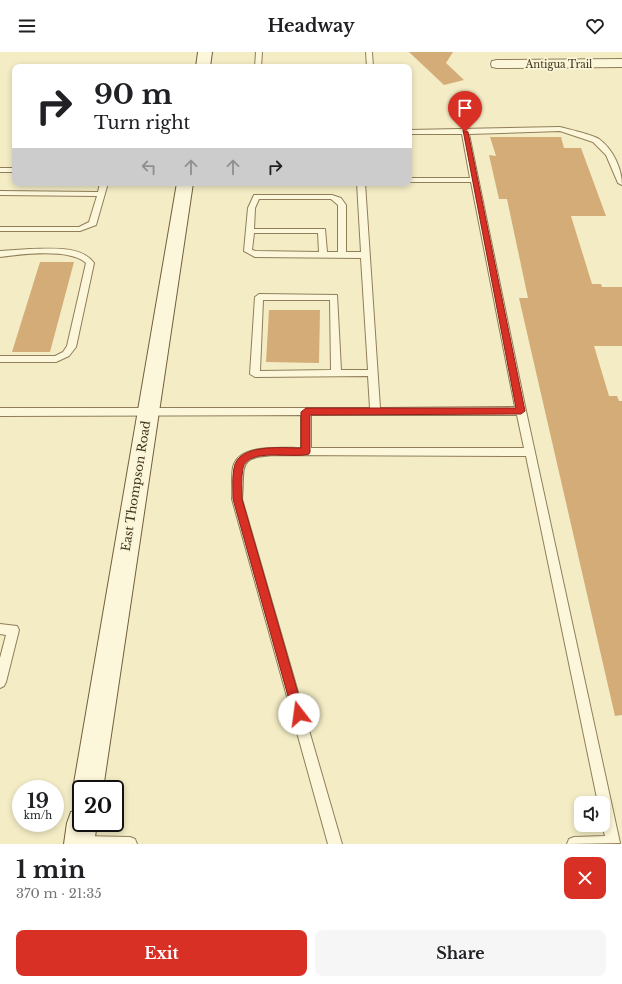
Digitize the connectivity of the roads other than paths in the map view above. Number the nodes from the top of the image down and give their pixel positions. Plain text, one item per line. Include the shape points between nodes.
1 (205, 52) edge
2 (259, 52) edge
3 (369, 52) edge
4 (622, 63) edge
5 (203, 64) edge
6 (258, 64) edge
7 (370, 64) edge
8 (497, 64) dead end
9 (412, 132) edge
10 (465, 132) junction
11 (0, 170) edge
12 (12, 170) edge
13 (412, 180) edge
14 (475, 180) junction
15 (622, 183) edge
16 (103, 186) edge
17 (185, 186) edge
18 (361, 186) edge
19 (0, 192) edge
20 (101, 194) junction
21 (0, 229) edge
22 (250, 231) junction
23 (0, 254) edge
24 (323, 255) junction
25 (342, 255) junction
26 (366, 255) junction
27 (0, 359) edge
28 (336, 373) junction
29 (373, 373) junction
30 (375, 411) junction
31 (521, 411) junction
32 (0, 412) edge
33 (148, 412) junction
34 (306, 412) junction
35 (306, 452) junction
36 (530, 452) junction
37 (0, 629) edge
38 (0, 682) edge
39 (89, 780) edge
40 (80, 837) edge
41 (130, 844) edge
42 (335, 844) edge
43 (574, 844) edge
44 (614, 844) edge

1 - 5 main road
2 - 6 lane
3 - 7 lane
4 - 8 street, Antigua Trail
9 - 10 lane
10 - 14 lane
10 - 15 lane via 560,129 596,140 609,154
11 - 12 lane
13 - 14 lane
14 - 31 lane
16 - 20 lane
17 - 33 main road, East Thompson Road
18 - 26 lane
19 - 20 lane
20 - 21 lane via 93,223 80,230
22 - 24 lane via 248,251 255,254
22 - 24 lane via 322,231
22 - 25 lane via 253,200 257,197 332,197 342,205
23 - 27 lane via 72,253 83,256 90,263 71,347 66,354 56,359
24 - 25 lane
25 - 26 lane
26 - 29 lane
28 - 28 lane via 255,374 259,298 334,297
28 - 29 lane
29 - 30 lane
30 - 31 lane
30 - 34 lane
31 - 36 lane
32 - 33 lane
33 - 34 lane
33 - 39 main road, East Thompson Road
34 - 35 lane
35 - 36 lane
35 - 42 lane via 258,452 245,456 238,466 237,499
36 - 44 lane
37 - 38 lane via 13,630
40 - 41 lane
43 - 44 lane

